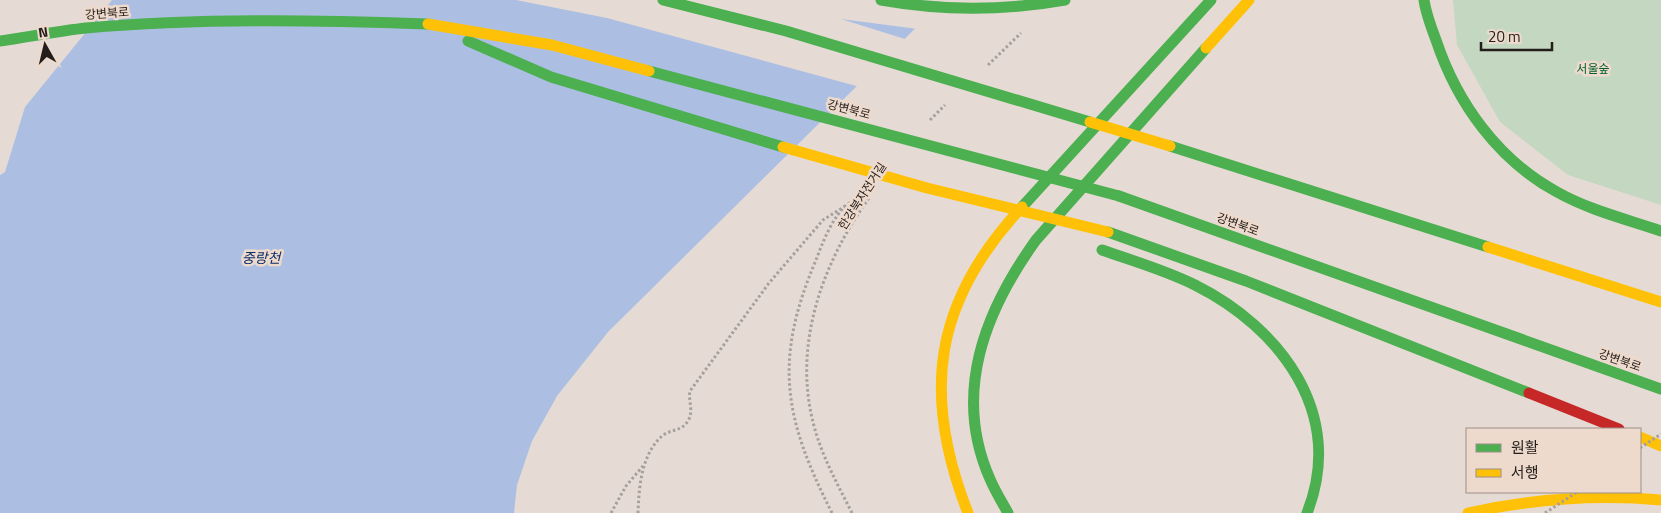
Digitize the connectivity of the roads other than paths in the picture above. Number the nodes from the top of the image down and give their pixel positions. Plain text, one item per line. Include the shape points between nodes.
1 (663, 0) edge
2 (881, 0) edge
3 (1065, 0) edge
4 (1211, 0) edge
5 (1250, 0) edge
6 (1424, 0) edge
7 (428, 24) junction
8 (0, 41) edge
9 (927, 188) junction
10 (1661, 231) edge
11 (1056, 234) dead end
12 (1098, 248) dead end
13 (1661, 302) edge
14 (1661, 389) edge
15 (1616, 428) edge
16 (1641, 438) edge
17 (1661, 446) edge
18 (1661, 500) edge
19 (968, 513) edge
20 (1008, 513) edge
21 (1307, 513) edge
22 (1468, 513) edge

1 - 13 highway, bridge via 786,31 1170,146
2 - 3 highway, bridge via 938,8 986,10
4 - 19 highway via 1004,230 971,273 952,316 945,342 940,392 944,444
5 - 20 highway via 1036,240 1006,281 994,305 979,350 975,415 985,462
6 - 10 highway via 1439,53 1458,94 1482,130 1512,161 1546,186 1582,203
7 - 8 highway, 강변북로 via 296,18 183,22 84,28
7 - 9 highway, bridge via 551,77
7 - 14 highway, 강변북로, bridge via 562,47 1119,196
9 - 11 highway, bridge
9 - 15 highway, bridge via 1108,232 1246,281
12 - 21 highway via 1193,284 1217,297 1252,323 1285,355 1308,392 1317,432 1318,477
16 - 17 highway
18 - 22 highway via 1593,496 1520,502

